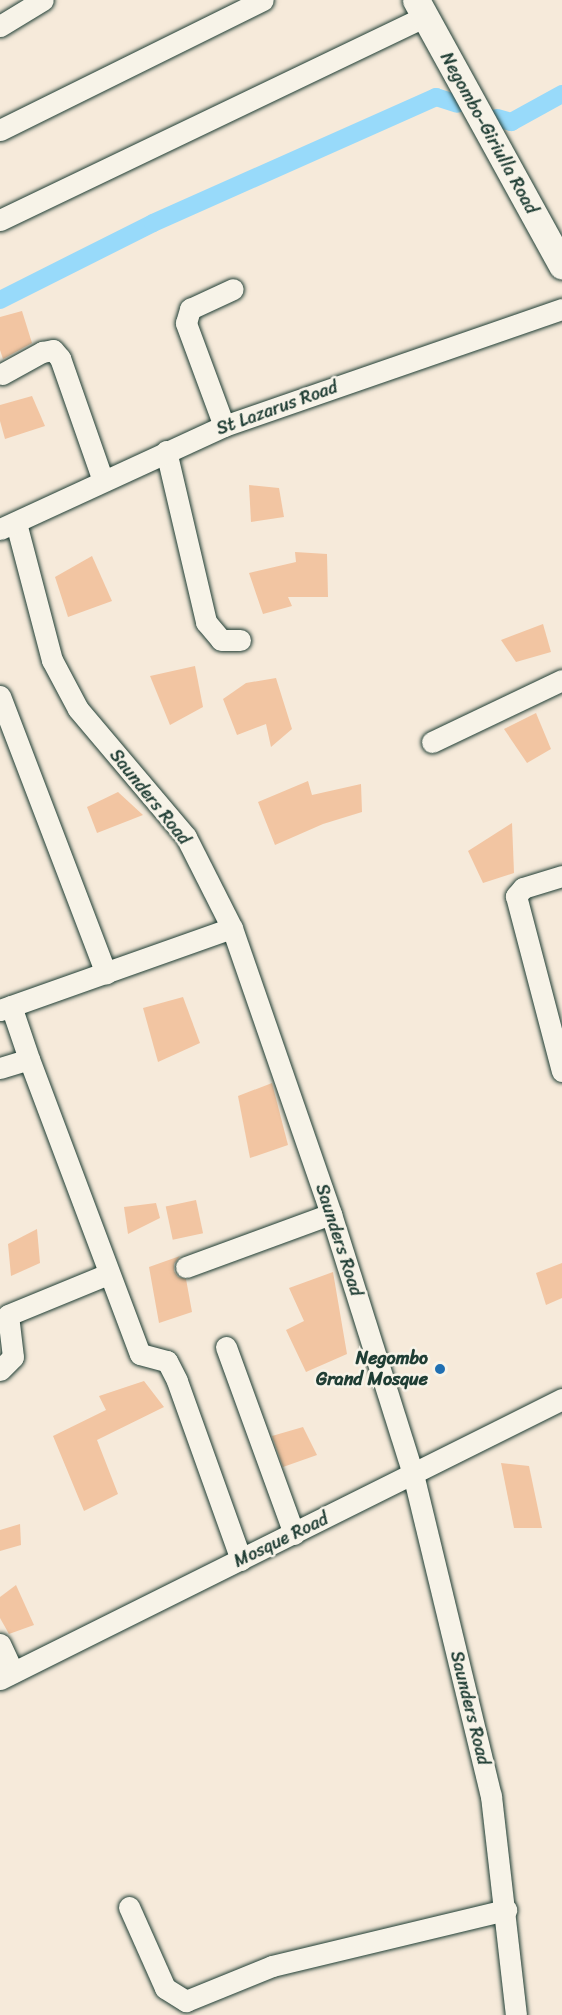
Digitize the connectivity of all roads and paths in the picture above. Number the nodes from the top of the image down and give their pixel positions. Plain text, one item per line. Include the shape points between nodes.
1 (44, 0) edge
2 (263, 0) edge
3 (420, 8) edge
4 (0, 26) edge
5 (0, 129) edge
6 (0, 220) edge
7 (561, 260) edge
8 (233, 289) dead end
9 (562, 309) edge
10 (2, 374) dead end
11 (224, 426) junction
12 (166, 452) junction
13 (103, 481) junction
14 (8, 526) edge
15 (240, 640) dead end
16 (562, 680) edge
17 (0, 696) edge
18 (432, 742) dead end
19 (562, 876) edge
20 (232, 927) junction
21 (106, 973) junction
22 (6, 1008) edge
23 (29, 1059) junction
24 (0, 1068) edge
25 (562, 1071) edge
26 (331, 1214) junction
27 (186, 1267) dead end
28 (108, 1274) junction
29 (226, 1347) dead end
30 (0, 1370) edge
31 (562, 1399) edge
32 (413, 1474) junction
33 (294, 1534) junction
34 (241, 1560) junction
35 (0, 1644) edge
36 (7, 1675) edge
37 (129, 1907) dead end
38 (506, 1910) junction
39 (516, 2015) edge

1 - 4 street
2 - 5 street
3 - 6 street
3 - 7 main road, Negombo-Giriulla Road
8 - 11 street via 190,309 186,323
9 - 11 street, St Lazarus Road
10 - 13 street via 53,350 60,358
11 - 12 street, St Lazarus Road
12 - 13 street, St Lazarus Road
12 - 15 street via 206,622 220,640
13 - 14 street, St Lazarus Road
14 - 20 street, Saunders Road via 52,660 78,709 186,837
16 - 18 street
17 - 21 street
19 - 25 street via 523,888 516,896
20 - 21 street
20 - 26 street, Saunders Road
21 - 22 street
22 - 23 street
23 - 24 street
23 - 28 street
26 - 27 street
26 - 32 street, Saunders Road
28 - 30 street via 8,1315 13,1357
28 - 34 street via 140,1354 167,1361 177,1381
29 - 33 street
31 - 32 street, Mosque Road
32 - 33 street, Mosque Road
32 - 38 street, Saunders Road via 491,1796
33 - 34 street, Mosque Road
34 - 36 street, Mosque Road
35 - 36 street
37 - 38 street via 165,1988 186,2001 272,1966
38 - 39 street, Saunders Road

